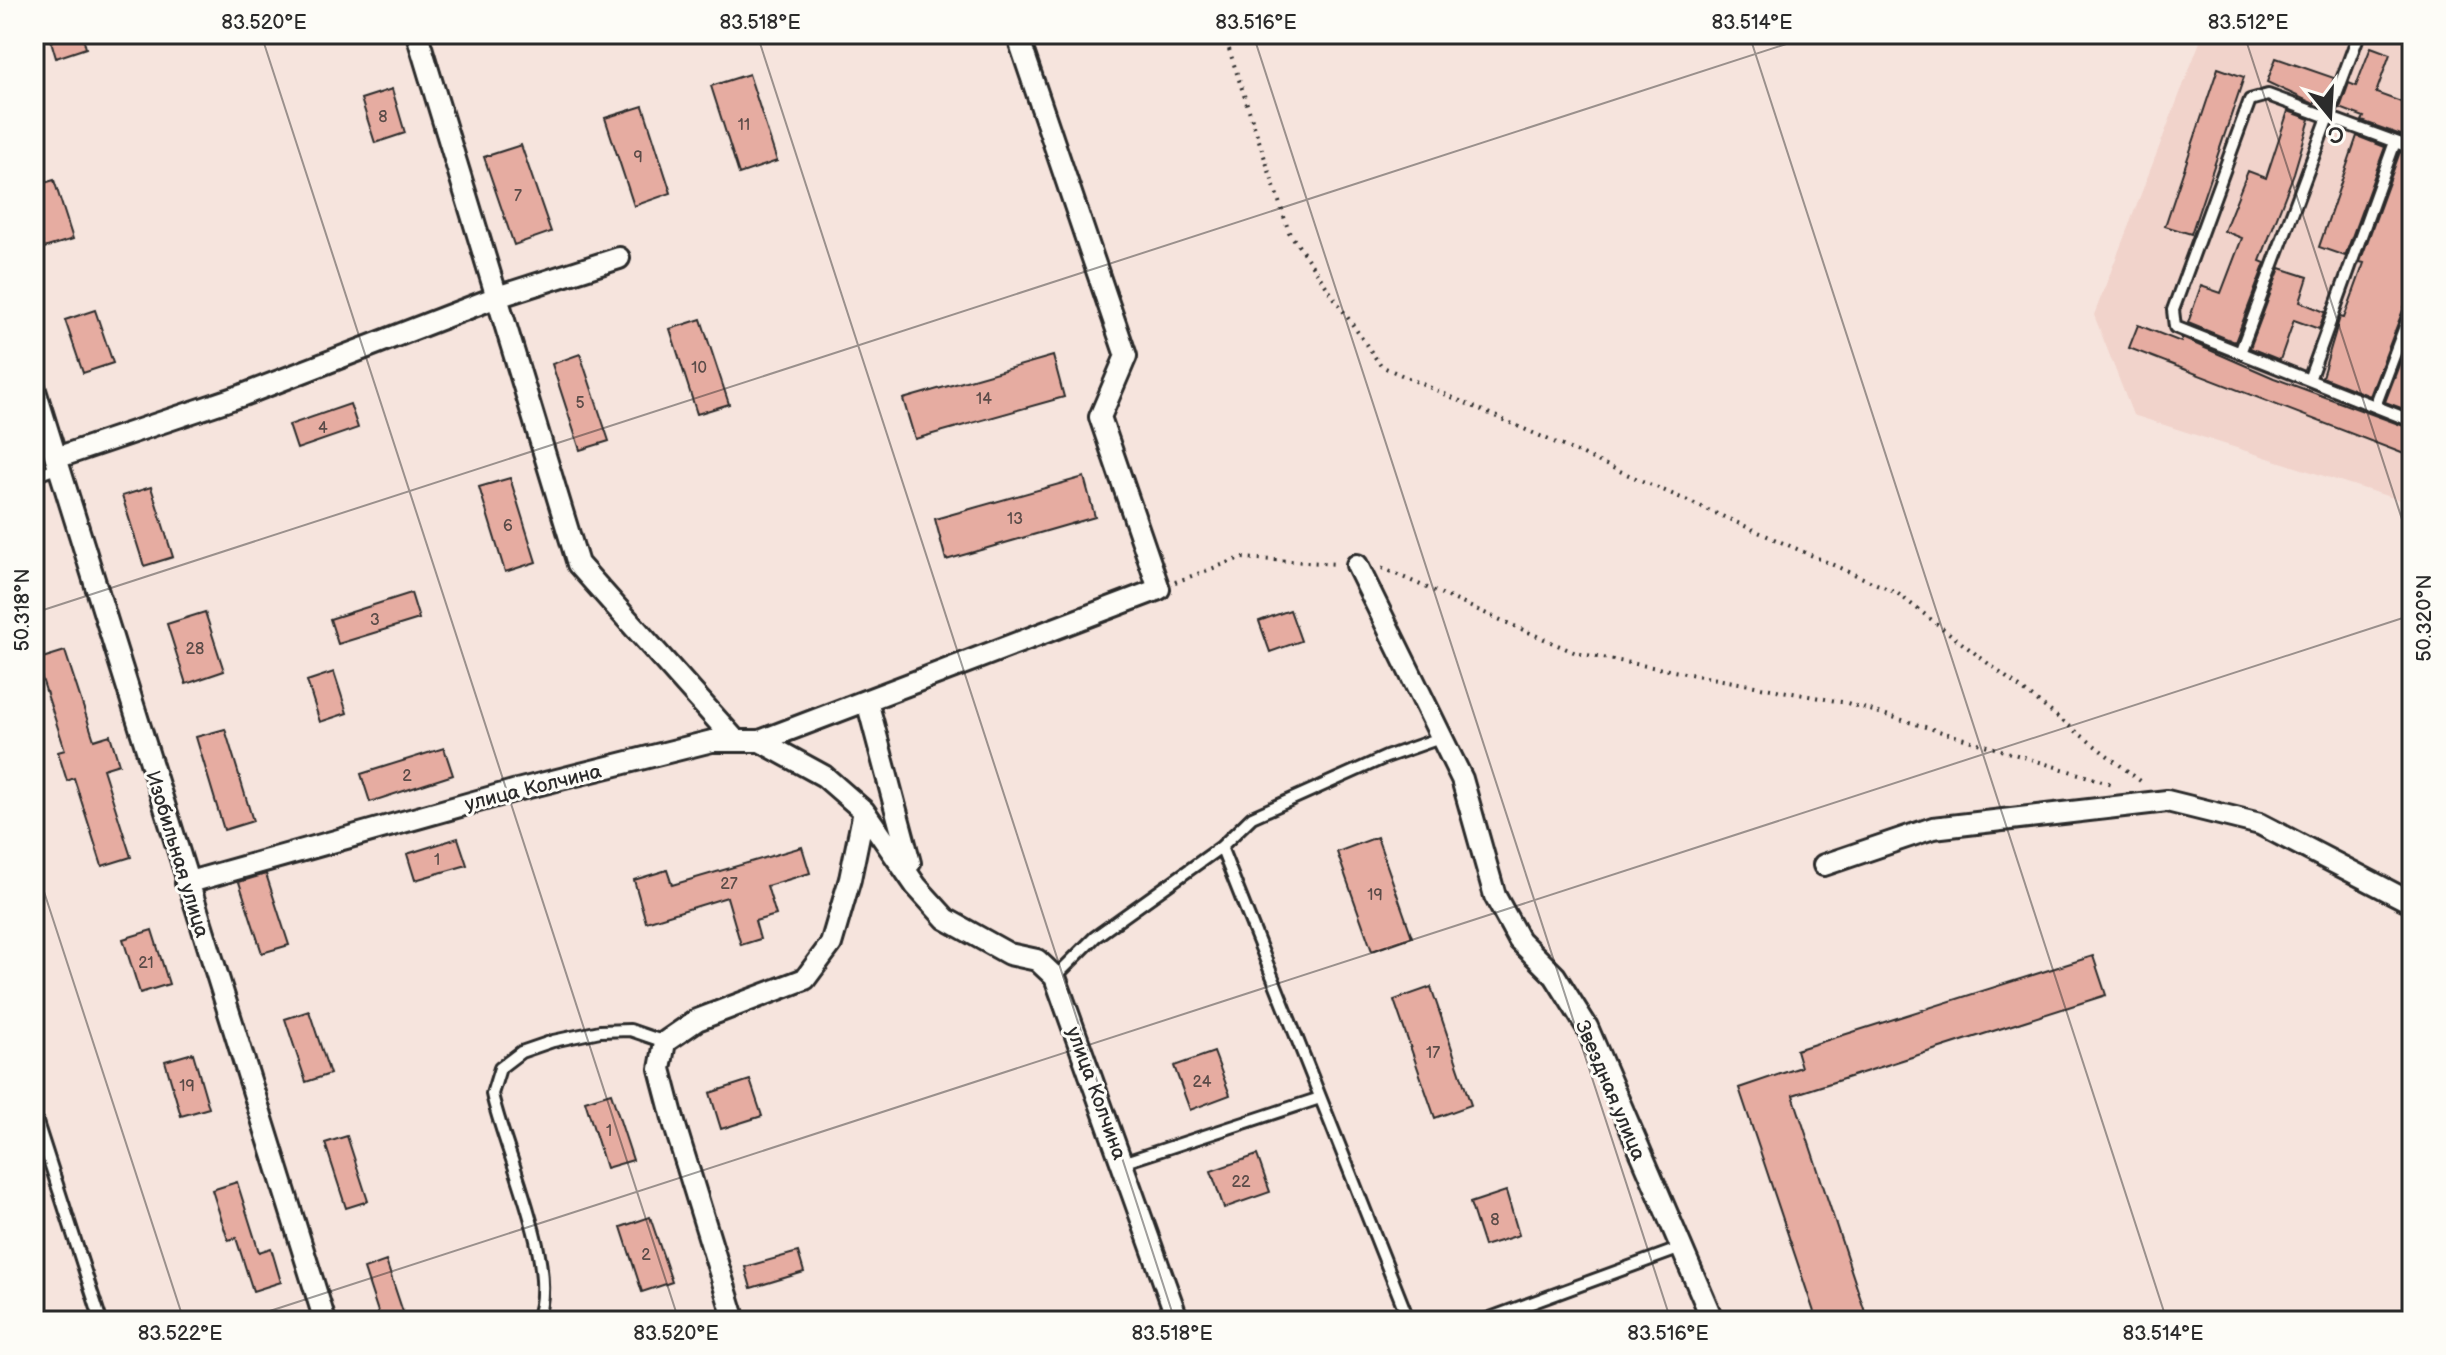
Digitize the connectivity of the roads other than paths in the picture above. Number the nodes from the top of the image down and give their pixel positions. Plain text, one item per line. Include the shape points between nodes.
1 (417, 34) edge
2 (1017, 34) edge
3 (2359, 34) edge
4 (2328, 117) junction
5 (2395, 142) junction
6 (2412, 148) edge
7 (619, 258) dead end
8 (497, 297) junction
9 (2412, 308) edge
10 (2240, 353) junction
11 (2309, 380) junction
12 (34, 387) edge
13 (2375, 406) junction
14 (2412, 421) edge
15 (57, 463) junction
16 (34, 476) edge
17 (1357, 565) road end
18 (867, 701) junction
19 (1443, 737) junction
20 (736, 741) junction
21 (760, 741) junction
22 (864, 811) junction
23 (1221, 847) junction
24 (1824, 865) dead end
25 (186, 883) junction
26 (916, 886) junction
27 (2412, 903) edge
28 (1055, 977) junction
29 (665, 1042) junction
30 (1320, 1098) junction
31 (34, 1113) edge
32 (1122, 1163) junction
33 (1681, 1248) junction
34 (101, 1321) edge
35 (325, 1321) edge
36 (536, 1321) edge
37 (735, 1321) edge
38 (1178, 1321) edge
39 (1409, 1321) edge
40 (1482, 1321) edge
41 (1713, 1321) edge

1 - 8 street
2 - 18 street via 1126,356 1100,417 1159,589
3 - 4 lane
4 - 5 lane
4 - 10 lane
4 - 10 lane via 2268,95 2250,100 2173,310 2175,327
5 - 6 lane
5 - 11 lane
7 - 8 street
8 - 15 street
8 - 20 street via 578,564
9 - 13 lane
10 - 11 lane
11 - 13 lane
12 - 15 street, Изобильная улица
13 - 14 lane
15 - 16 lane
15 - 25 street, Изобильная улица
17 - 19 street, Звездная улица
18 - 21 street
18 - 26 street
19 - 23 lane via 1252,817
19 - 33 street, Звездная улица via 1462,779 1495,896 1519,940 1555,976 1587,1027
20 - 21 street, улица Колчина
20 - 25 street, улица Колчина via 712,741 517,790
21 - 22 street, улица Колчина via 824,776
22 - 26 street, улица Колчина
22 - 29 street via 831,944 805,979 697,1020
23 - 28 lane via 1095,937
23 - 30 lane
24 - 27 street via 1933,828 2167,801 2260,824
25 - 35 street, Изобильная улица
26 - 28 street, улица Колчина via 946,919 1009,954 1037,960
28 - 32 street, улица Колчина
29 - 36 lane via 630,1030 600,1031 521,1052 500,1068 492,1094 541,1264 543,1308
29 - 37 street via 660,1069
30 - 32 lane
30 - 39 lane
31 - 34 lane
32 - 38 street, улица Колчина
33 - 40 lane
33 - 41 street, Звездная улица

